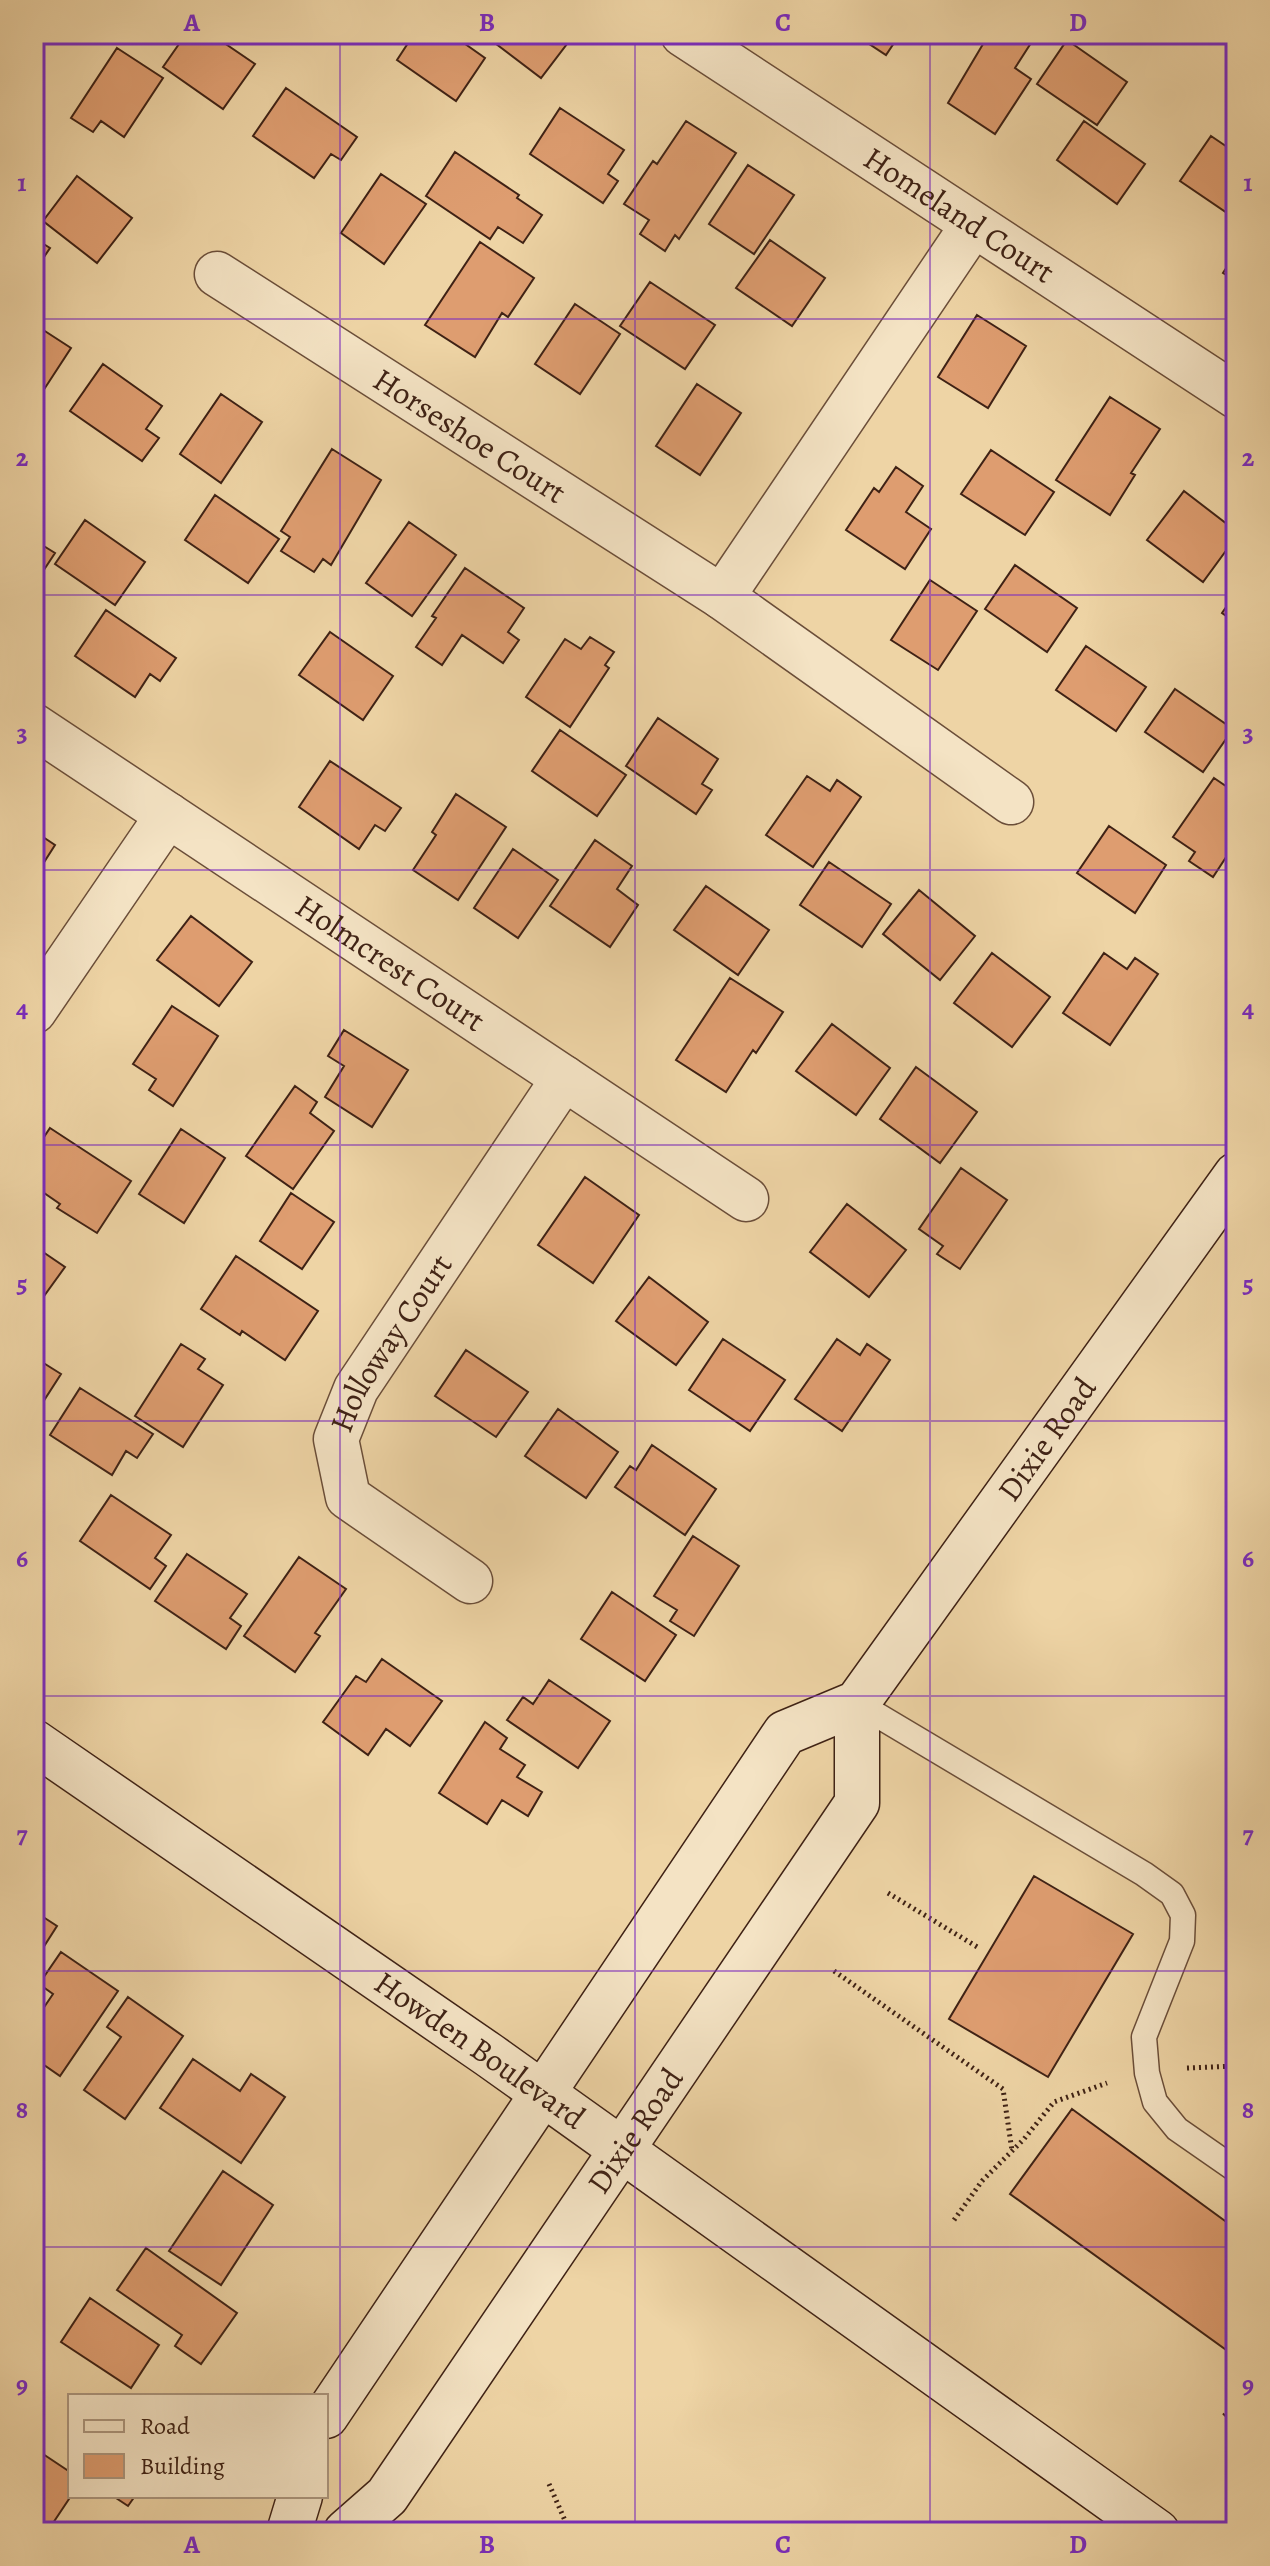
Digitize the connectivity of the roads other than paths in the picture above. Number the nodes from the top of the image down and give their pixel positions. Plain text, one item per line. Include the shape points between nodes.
1 (683, 34) edge
2 (973, 225) junction
3 (217, 274) dead end
4 (1236, 396) edge
5 (722, 597) junction
6 (34, 726) edge
7 (1011, 802) dead end
8 (168, 815) junction
9 (34, 1011) edge
10 (564, 1078) junction
11 (1236, 1175) edge
12 (746, 1199) dead end
13 (470, 1581) dead end
14 (857, 1703) junction
15 (34, 1742) edge
16 (542, 2094) junction
17 (622, 2150) junction
18 (1236, 2170) edge
19 (328, 2413) edge
20 (299, 2498) edge
21 (289, 2532) edge
22 (346, 2532) edge
23 (1157, 2532) edge

1 - 2 street, Homeland Court
2 - 4 street, Homeland Court
2 - 5 street
3 - 5 street, Horseshoe Court
5 - 7 street, Horseshoe Court
6 - 8 street, Holmcrest Court
8 - 9 street
8 - 10 street, Holmcrest Court
10 - 12 street, Holmcrest Court
10 - 13 street, Holloway Court via 356,1389 336,1439 348,1497
11 - 14 street, Dixie Road
14 - 16 street via 785,1733
14 - 17 street, Dixie Road via 857,1803
14 - 18 lane via 1172,1894 1183,1915 1182,1941 1144,2037 1147,2073 1155,2102 1177,2129
15 - 16 street, Howden Boulevard
16 - 17 street, Howden Boulevard
16 - 19 street
17 - 22 street, Dixie Road via 387,2496
17 - 23 street, Howden Boulevard
20 - 21 street

